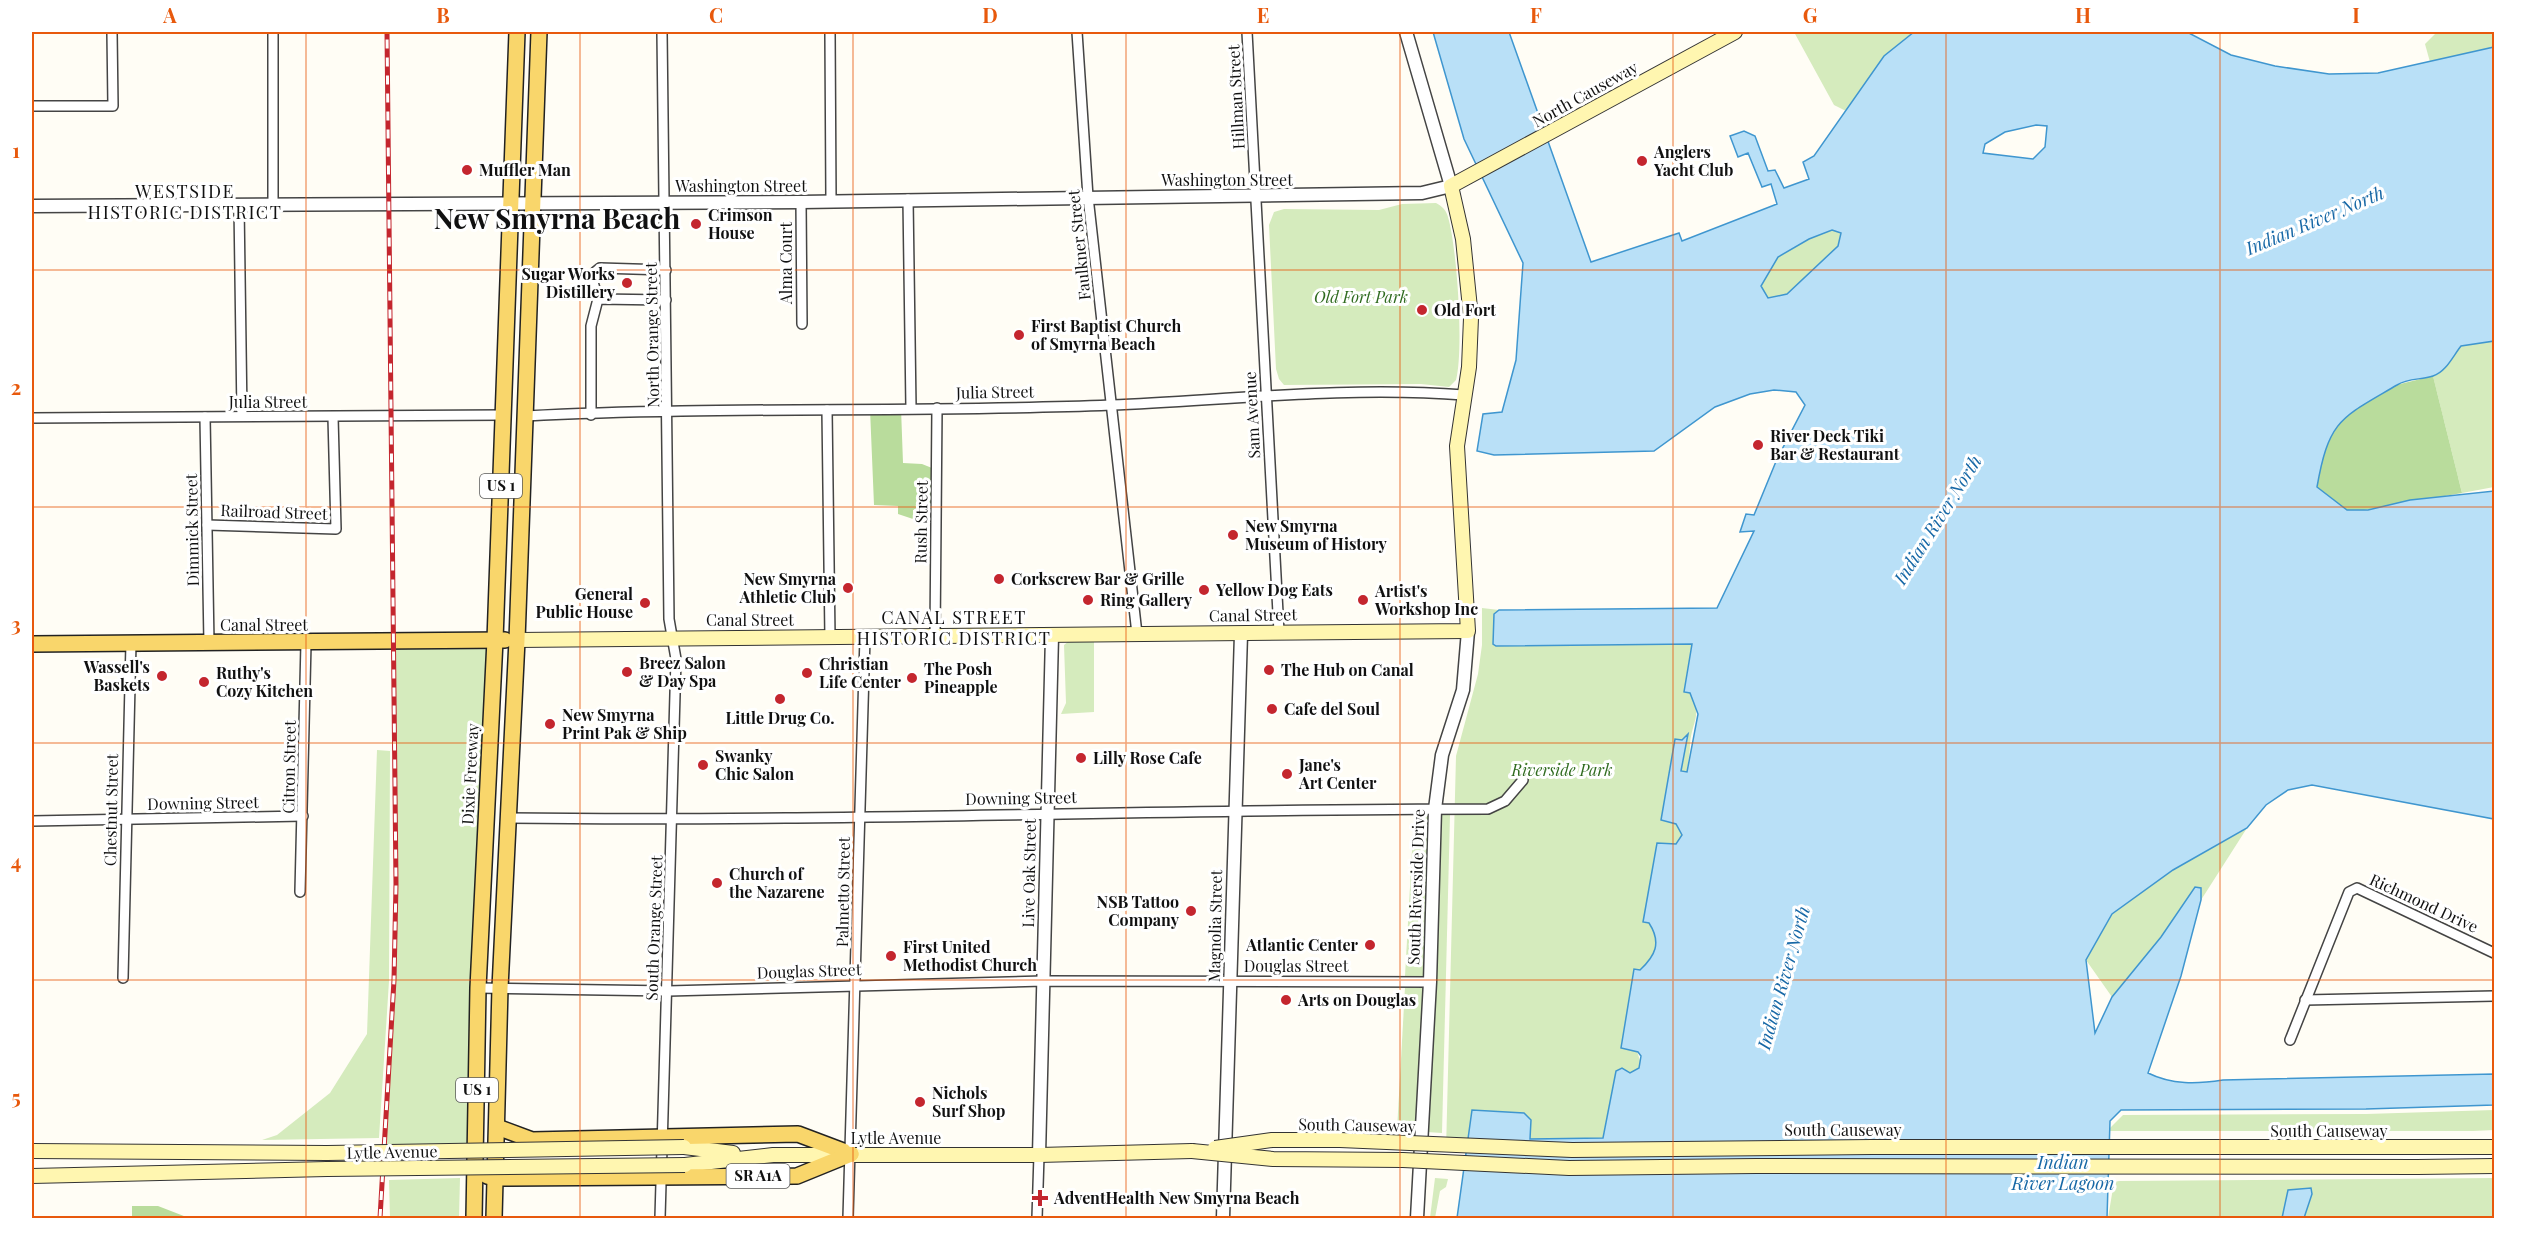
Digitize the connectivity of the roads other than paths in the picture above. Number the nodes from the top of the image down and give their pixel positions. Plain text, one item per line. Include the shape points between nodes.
1 (112, 32) edge
2 (273, 32) edge
3 (517, 32) edge
4 (539, 32) edge
5 (662, 32) edge
6 (830, 32) edge
7 (1077, 32) edge
8 (1247, 32) edge
9 (1406, 32) edge
10 (1735, 32) edge
11 (32, 106) edge
12 (1450, 186) junction
13 (1088, 197) junction
14 (1256, 197) junction
15 (908, 199) junction
16 (831, 201) junction
17 (801, 202) junction
18 (512, 203) junction
19 (534, 203) junction
20 (665, 203) junction
21 (239, 204) junction
22 (273, 204) junction
23 (32, 206) edge
24 (666, 270) junction
25 (598, 299) junction
26 (666, 300) junction
27 (802, 324) dead end
28 (506, 351) junction
29 (1266, 395) junction
30 (1464, 395) junction
31 (1111, 405) junction
32 (911, 408) junction
33 (937, 408) junction
34 (827, 410) junction
35 (668, 413) junction
36 (503, 415) junction
37 (591, 415) junction
38 (242, 416) junction
39 (526, 416) junction
40 (32, 417) edge
41 (206, 417) junction
42 (333, 417) junction
43 (524, 466) junction
44 (207, 525) junction
45 (1468, 631) junction
46 (1279, 632) junction
47 (1137, 634) junction
48 (1241, 634) junction
49 (935, 636) junction
50 (1052, 636) junction
51 (865, 637) junction
52 (830, 638) junction
53 (672, 639) junction
54 (495, 640) junction
55 (517, 640) junction
56 (131, 643) junction
57 (209, 643) junction
58 (306, 643) junction
59 (32, 644) edge
60 (1523, 780) dead end
61 (1234, 809) junction
62 (1435, 809) junction
63 (1047, 813) junction
64 (860, 815) junction
65 (303, 816) junction
66 (508, 818) junction
67 (673, 818) junction
68 (125, 820) junction
69 (32, 821) edge
70 (300, 892) dead end
71 (2494, 953) edge
72 (123, 978) dead end
73 (1044, 981) junction
74 (1230, 981) junction
75 (1430, 982) junction
76 (856, 985) junction
77 (478, 987) junction
78 (500, 988) junction
79 (668, 990) junction
80 (2494, 996) edge
81 (2305, 1000) junction
82 (2290, 1041) dead end
83 (497, 1127) junction
84 (663, 1137) junction
85 (532, 1140) junction
86 (2494, 1147) edge
87 (496, 1150) junction
88 (32, 1151) edge
89 (1192, 1151) junction
90 (851, 1154) junction
91 (1039, 1155) junction
92 (753, 1156) junction
93 (2494, 1166) edge
94 (475, 1167) junction
95 (32, 1176) edge
96 (660, 1176) junction
97 (495, 1178) junction
98 (474, 1218) edge
99 (494, 1218) edge
100 (660, 1218) edge
101 (848, 1218) edge
102 (1038, 1218) edge
103 (1223, 1218) edge
104 (1417, 1218) edge

1 - 11 street via 113,106
2 - 22 street
3 - 18 main road, US 1
4 - 19 main road, US 1
5 - 20 street, North Orange Street
6 - 16 street
7 - 13 street, Faulkner Street
8 - 14 street, Hillman Street
9 - 12 street
10 - 12 main road, North Causeway
12 - 14 street, Washington Street via 1422,193
12 - 30 main road via 1463,239 1471,318
13 - 14 street, Washington Street
13 - 15 street, Washington Street
13 - 31 street, Faulkner Street
14 - 29 street, Sam Avenue
15 - 16 street, Washington Street
15 - 32 street
16 - 17 street, Washington Street
17 - 20 street, Washington Street
17 - 27 street, Alma Court
18 - 19 street, Washington Street
18 - 22 street, Washington Street
18 - 28 main road, Dixie Freeway / US 1
19 - 20 street, Washington Street
19 - 39 main road, US 1
20 - 24 street, North Orange Street
21 - 22 street, Washington Street
21 - 23 street, Washington Street
21 - 38 street
24 - 25 street via 600,268 593,282
24 - 26 street, North Orange Street
25 - 26 street
25 - 37 street via 591,326
26 - 35 street, North Orange Street
28 - 36 main road, Dixie Freeway / US 1
28 - 39 main road via 516,402
29 - 30 street, Julia Street
29 - 31 street, Julia Street
29 - 46 street, Sam Avenue
30 - 45 main road via 1457,446
31 - 33 street, Julia Street
31 - 47 street, Faulkner Street
32 - 33 street, Julia Street
32 - 34 street, Julia Street
33 - 49 street, Rush Street
34 - 35 street, Julia Street
34 - 52 street
35 - 37 street, Julia Street
35 - 53 street, North Orange Street
36 - 42 street, Julia Street
36 - 43 main road via 513,429
36 - 54 main road, Dixie Freeway / US 1
37 - 39 street, Julia Street
38 - 41 street, Julia Street
38 - 42 street, Julia Street
39 - 43 main road, US 1
40 - 41 street, Julia Street
41 - 44 street, Dimmick Street
42 - 44 street, Railroad Street via 336,529
43 - 55 main road, US 1
44 - 57 street, Dimmick Street
45 - 46 main road, Canal Street
45 - 62 street, South Riverside Drive via 1462,690 1442,755
46 - 48 main road, Canal Street
47 - 48 main road, Canal Street
47 - 50 main road, Canal Street
48 - 61 street, Magnolia Street
49 - 50 main road, Canal Street
49 - 51 main road, Canal Street
50 - 63 street, Live Oak Street
51 - 52 main road, Canal Street
51 - 64 street, Palmetto Street
52 - 53 main road, Canal Street
53 - 55 main road, Canal Street
53 - 67 street, South Orange Street via 676,658
54 - 55 main road, Canal Street
54 - 58 main road, Canal Street
54 - 77 main road, Dixie Freeway / US 1
55 - 66 main road, US 1
56 - 57 main road, Canal Street
56 - 59 main road, Canal Street
56 - 68 street, Chestnut Street
57 - 58 main road, Canal Street
58 - 65 street, Citron Street
60 - 62 street, Downing Street via 1505,801 1488,808
61 - 62 street, Downing Street
61 - 63 street, Downing Street
61 - 74 street, Magnolia Street
62 - 75 street, South Riverside Drive
63 - 64 street, Downing Street
63 - 73 street, Live Oak Street
64 - 67 street, Downing Street
64 - 76 street, Palmetto Street
65 - 68 street, Downing Street
65 - 70 street, Citron Street
66 - 67 street, Downing Street
66 - 78 main road, US 1
67 - 79 street, South Orange Street
68 - 69 street, Downing Street
68 - 72 street, Chestnut Street
71 - 81 street, Richmond Drive via 2357,888 2349,892
73 - 74 street, Douglas Street
73 - 76 street, Douglas Street
73 - 91 street, Live Oak Street
74 - 75 street, Douglas Street
74 - 103 street, Magnolia Street
75 - 104 street, South Riverside Drive
76 - 79 street, Douglas Street
76 - 90 street, Palmetto Street
77 - 78 street, Douglas Street
77 - 94 main road, Dixie Freeway / US 1
78 - 79 street, Douglas Street
78 - 83 main road, US 1
79 - 84 street, South Orange Street
80 - 81 street
81 - 82 street, Richmond Drive
83 - 85 main road, SR A1A
83 - 87 main road, US 1
84 - 85 main road, SR A1A
84 - 90 main road, SR A1A via 798,1134
84 - 96 street, South Orange Street
85 - 87 main road
86 - 89 main road, South Causeway / SR A1A, bridge via 1572,1150 1272,1140
87 - 94 main road
87 - 97 main road, US 1
88 - 92 main road, Lytle Avenue, bridge via 327,1153 684,1147
89 - 91 main road, South Causeway / SR A1A
89 - 93 main road, South Causeway / SR A1A, bridge via 1273,1159 1569,1168
90 - 91 main road, Lytle Avenue / SR A1A
90 - 92 main road, Lytle Avenue
90 - 96 main road, SR A1A via 797,1176
90 - 101 street, Palmetto Street
91 - 102 street, Live Oak Street
92 - 95 main road, Lytle Avenue, bridge via 685,1165
94 - 97 main road, SR A1A
94 - 98 main road, Dixie Freeway / US 1
96 - 97 main road, SR A1A
96 - 100 street, South Orange Street
97 - 99 main road, US 1

